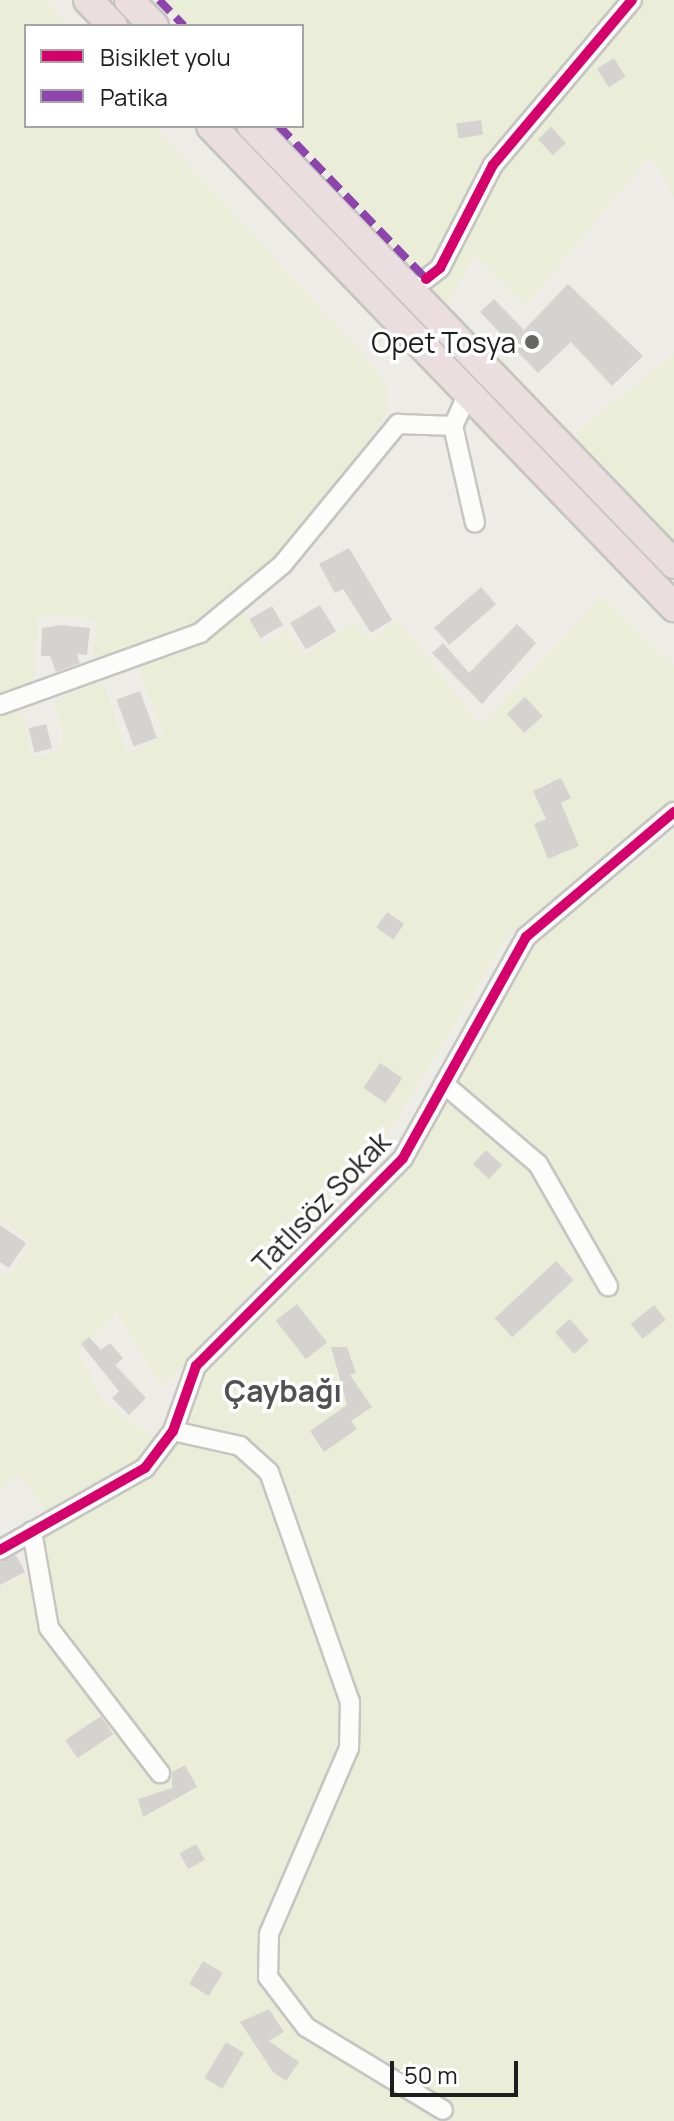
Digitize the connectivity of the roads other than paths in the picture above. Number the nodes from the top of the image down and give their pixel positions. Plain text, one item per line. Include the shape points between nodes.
1 (88, 0) edge
2 (129, 0) edge
3 (632, 0) edge
4 (111, 24) edge
5 (152, 24) edge
6 (213, 128) edge
7 (254, 128) edge
8 (426, 279) dead end
9 (468, 393) junction
10 (453, 426) junction
11 (475, 523) dead end
12 (674, 564) edge
13 (674, 607) edge
14 (0, 705) edge
15 (674, 812) edge
16 (444, 1084) junction
17 (608, 1286) dead end
18 (173, 1431) junction
19 (32, 1531) junction
20 (0, 1550) edge
21 (160, 1773) dead end
22 (443, 2110) dead end

1 - 4 highway
2 - 5 highway
3 - 8 street via 493,165 440,268
6 - 9 highway
7 - 12 highway
9 - 10 street
9 - 13 highway
10 - 11 street
10 - 14 street via 398,424 282,565 200,633
15 - 16 street, Tatlısöz Sokak via 526,937
16 - 17 street via 544,1172
16 - 18 street, Tatlısöz Sokak via 403,1158 196,1366
18 - 19 street, Tatlısöz Sokak via 127,1481
18 - 22 street via 240,1446 269,1472 350,1702 349,1748 269,1934 268,1977 306,2027
19 - 20 street, Tatlısöz Sokak
19 - 21 street via 49,1628

